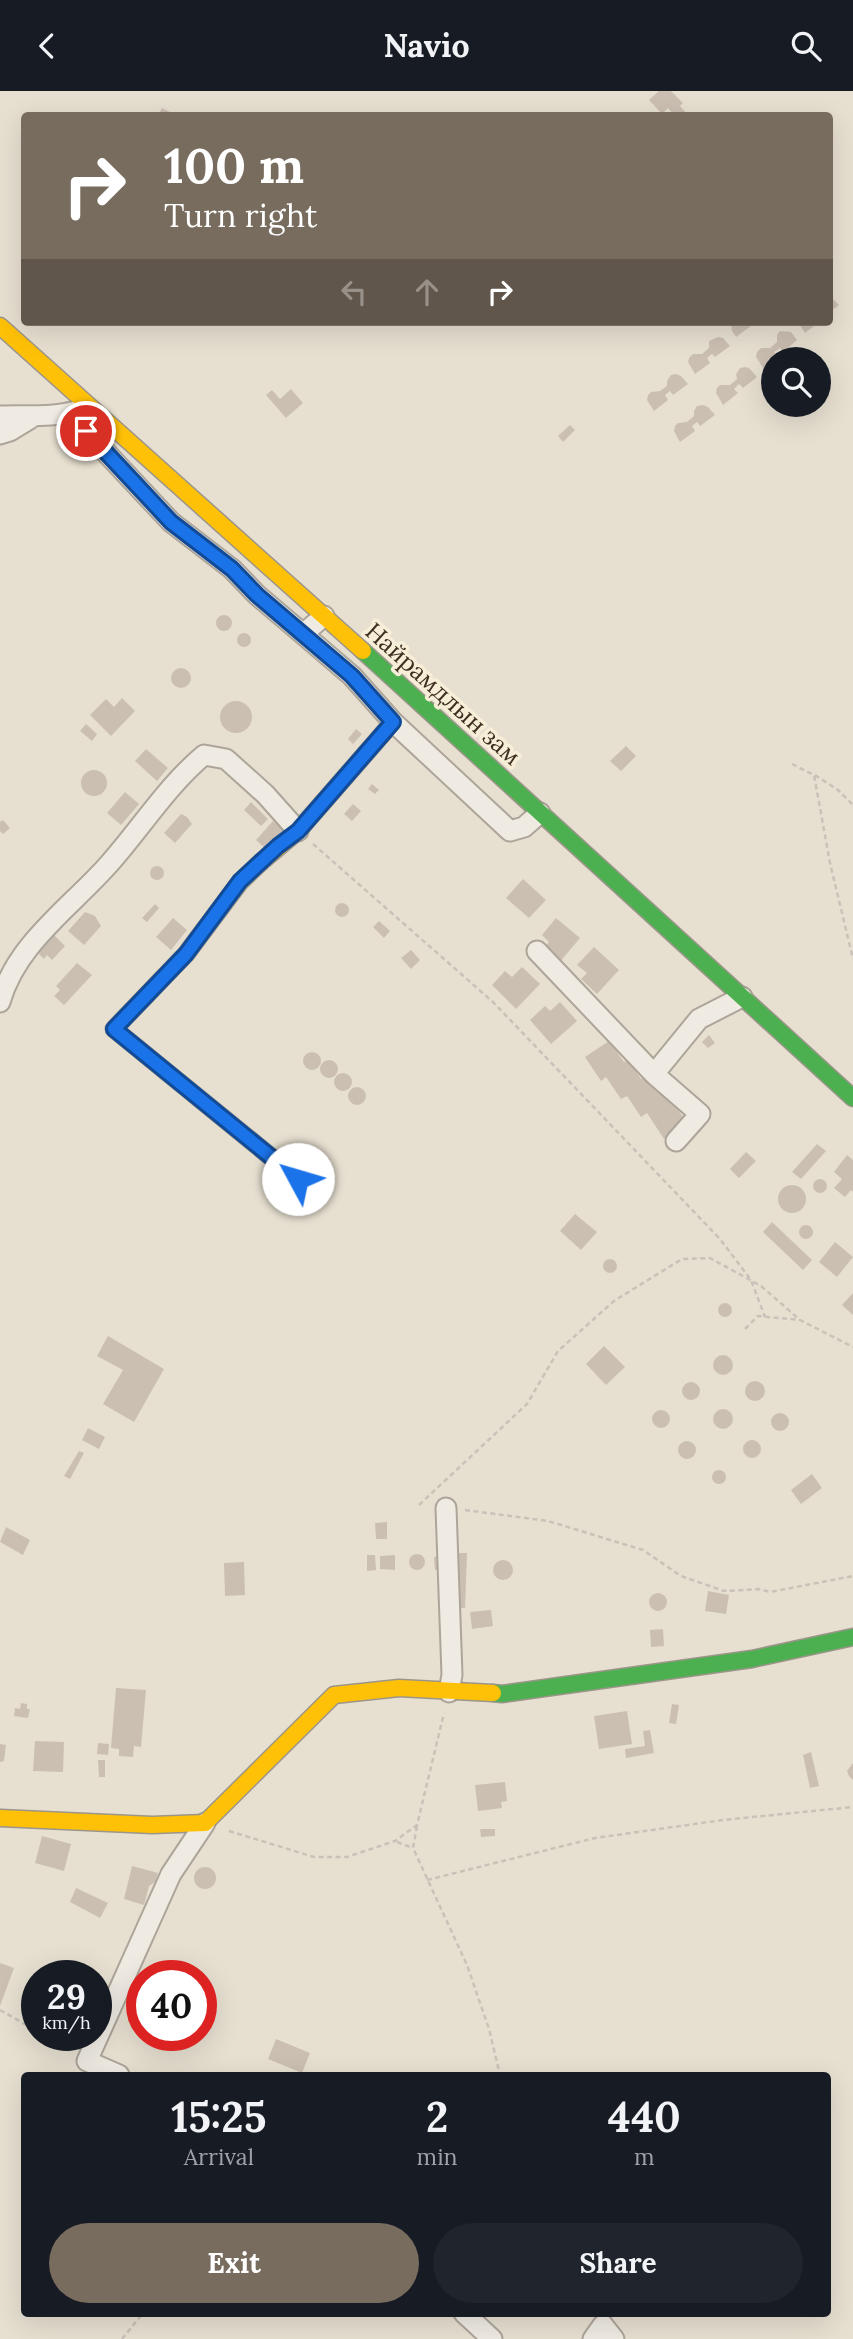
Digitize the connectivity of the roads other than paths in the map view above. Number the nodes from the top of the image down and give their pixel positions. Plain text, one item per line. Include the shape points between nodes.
1 (0, 326) edge
2 (0, 403) edge
3 (89, 406) junction
4 (69, 413) junction
5 (32, 415) junction
6 (0, 417) edge
7 (0, 434) edge
8 (324, 616) junction
9 (303, 634) junction
10 (393, 722) junction
11 (540, 813) junction
12 (298, 831) junction
13 (537, 951) dead end
14 (742, 997) junction
15 (0, 1002) edge
16 (654, 1074) junction
17 (853, 1098) edge
18 (676, 1141) dead end
19 (298, 1179) dead end
20 (446, 1508) road end
21 (853, 1637) edge
22 (449, 1692) junction
23 (0, 1818) edge
24 (205, 1823) junction
25 (112, 2072) edge
26 (468, 2317) edge
27 (492, 2339) edge
28 (593, 2339) edge
29 (614, 2339) edge

1 - 3 street, Найрамдлын зам
2 - 5 street
3 - 4 street
3 - 8 street, Найрамдлын зам
4 - 5 street
4 - 9 street via 171,522 232,569
5 - 6 street
5 - 7 street
8 - 9 street
8 - 11 street, Найрамдлын зам
9 - 10 street via 352,676
10 - 11 street via 510,831 524,827
10 - 12 street
11 - 14 street, Найрамдлын зам
12 - 15 street via 226,759 204,755 26,951
12 - 19 street via 240,881 186,954 114,1029
13 - 16 street
14 - 16 street via 699,1019
14 - 17 street, Найрамдлын зам
16 - 18 street via 700,1114
20 - 22 street
21 - 22 street via 752,1659 502,1694
22 - 24 street via 399,1688 334,1695
23 - 24 street
24 - 25 street via 171,1874 87,2061
26 - 27 street
28 - 29 street via 603,2325

